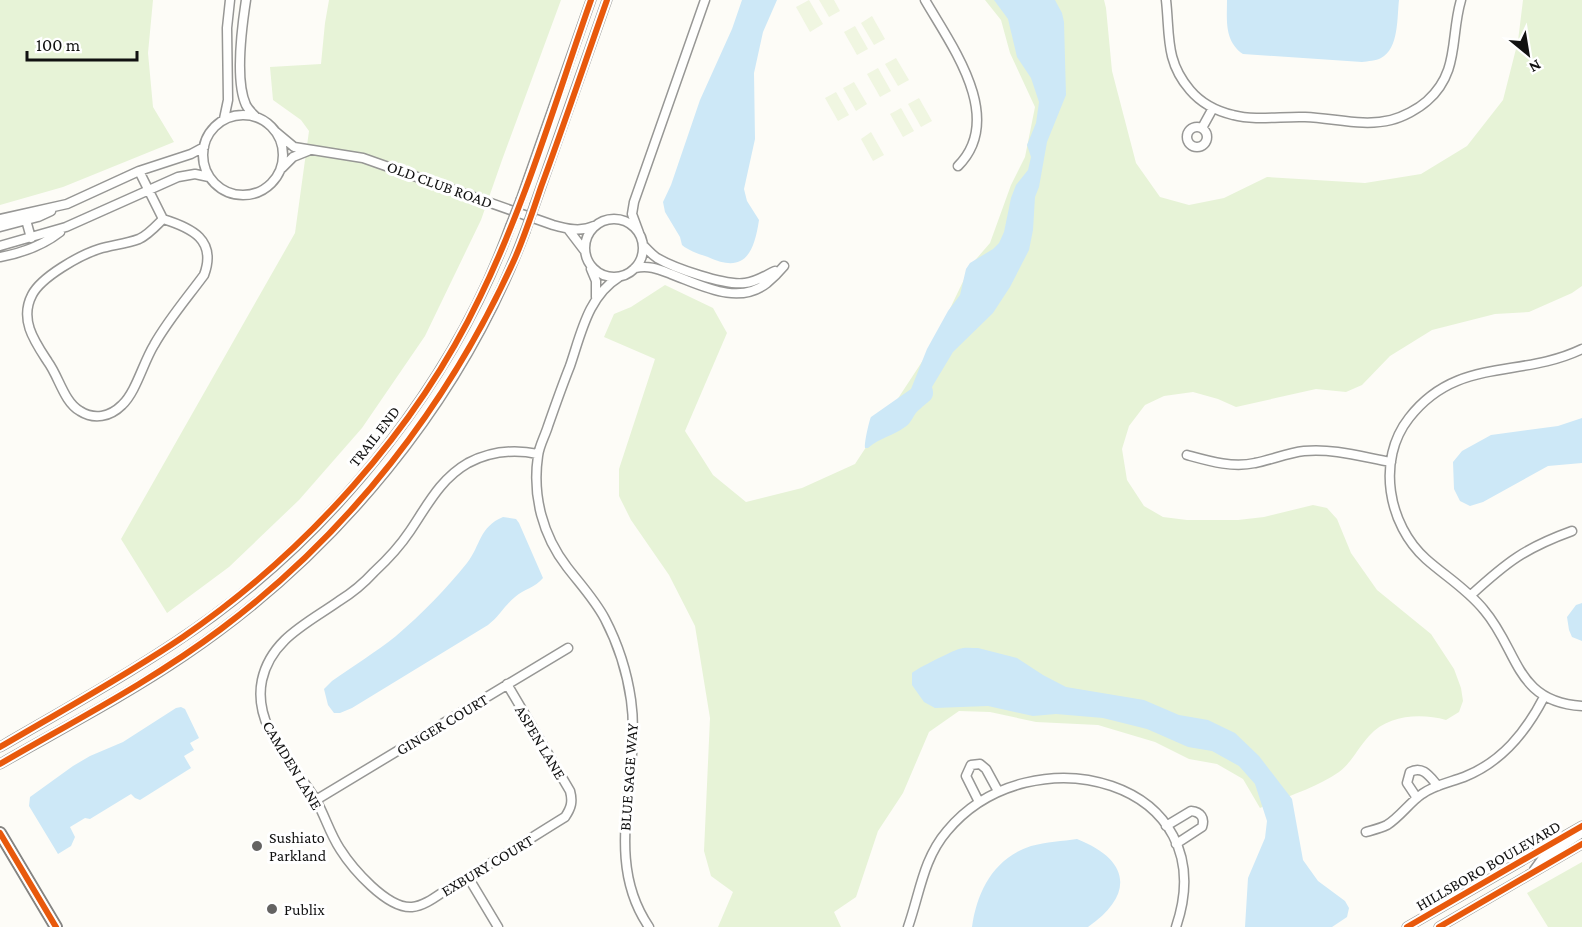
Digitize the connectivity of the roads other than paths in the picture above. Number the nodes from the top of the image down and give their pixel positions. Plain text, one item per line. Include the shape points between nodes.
1 (230, 0) edge
2 (246, 0) edge
3 (591, 0) edge
4 (607, 0) edge
5 (705, 0) edge
6 (926, 0) edge
7 (1166, 0) edge
8 (1461, 0) edge
9 (226, 50) junction
10 (240, 50) junction
11 (1213, 108) junction
12 (255, 116) junction
13 (224, 119) junction
14 (1202, 128) dead end
15 (276, 132) junction
16 (204, 147) junction
17 (309, 150) junction
18 (958, 166) dead end
19 (280, 170) junction
20 (139, 171) junction
21 (209, 177) junction
22 (148, 190) junction
23 (634, 202) junction
24 (66, 204) junction
25 (0, 219) edge
26 (163, 219) junction
27 (612, 219) junction
28 (26, 220) junction
29 (594, 226) junction
30 (0, 227) edge
31 (66, 227) junction
32 (568, 230) junction
33 (639, 233) junction
34 (31, 238) junction
35 (643, 245) junction
36 (0, 246) edge
37 (585, 251) junction
38 (0, 257) edge
39 (589, 264) junction
40 (635, 268) junction
41 (619, 277) junction
42 (596, 297) junction
43 (1582, 349) edge
44 (538, 454) junction
45 (1187, 455) dead end
46 (1391, 462) junction
47 (1572, 531) dead end
48 (1471, 595) junction
49 (568, 648) dead end
50 (507, 684) junction
51 (1544, 697) junction
52 (1582, 705) edge
53 (0, 747) edge
54 (0, 764) edge
55 (1438, 786) junction
56 (998, 791) junction
57 (1417, 798) junction
58 (572, 800) joint
59 (316, 801) junction
60 (979, 802) junction
61 (1166, 826) junction
62 (1582, 826) edge
63 (1366, 832) dead end
64 (0, 833) edge
65 (1582, 834) edge
66 (1176, 844) junction
67 (1582, 844) edge
68 (1532, 873) junction
69 (468, 878) junction
70 (389, 898) joint
71 (57, 927) edge
72 (498, 927) edge
73 (649, 927) edge
74 (908, 927) edge
75 (1176, 927) edge
76 (1407, 927) edge
77 (1439, 927) edge

1 - 9 street
2 - 10 street
3 - 53 street, TRAIL END, bridge via 521,199 480,298 423,395 388,442 309,531 227,604 153,657
4 - 54 street, TRAIL END, bridge via 516,256 467,354 435,405 380,478 284,578 183,657
5 - 23 street
6 - 18 street via 973,89 975,136
7 - 11 street via 1174,63 1191,92
8 - 11 street via 1453,57 1439,88 1427,101 1393,120 1355,123 1320,118 1250,118
9 - 10 street
9 - 13 street via 228,100
10 - 12 street via 244,97
11 - 14 street
12 - 13 street
12 - 15 street
13 - 16 street via 211,131
15 - 17 street, OLD CLUB ROAD via 294,147
15 - 19 street via 284,155
16 - 20 street
16 - 21 street via 203,161
17 - 19 street via 293,157
17 - 32 street, OLD CLUB ROAD via 363,158
19 - 21 street via 270,185 247,195 227,192
20 - 22 street
20 - 24 street
21 - 22 street via 178,177
22 - 26 street
22 - 31 street
23 - 27 street
23 - 33 street via 632,214
24 - 25 street
24 - 28 street
26 - 26 street via 140,238 96,250 74,261 32,295 30,334 74,407 82,413 102,416 121,406 163,331 204,275 208,253 200,236
27 - 29 street
27 - 33 street via 625,221
28 - 30 street
28 - 34 street
29 - 32 street, OLD CLUB ROAD
29 - 37 street
31 - 34 street
31 - 38 street via 22,253
32 - 37 street
33 - 35 street
34 - 36 street
35 - 40 street
35 - 40 street via 662,261 732,283 755,281 784,266 758,289 740,294 721,292 650,266
37 - 39 street
39 - 41 street via 606,276
39 - 42 street via 596,282
40 - 41 street
41 - 42 street, BLUE SAGE WAY
42 - 44 street, BLUE SAGE WAY
43 - 46 street via 1561,358 1465,376 1438,389 1407,420
44 - 59 street, CAMDEN LANE via 501,452 455,472 441,484 409,532 374,573 283,641 274,652 262,679 261,710 290,765
44 - 73 street, BLUE SAGE WAY via 537,494 546,532 605,619 627,680 633,747 624,851 632,891
45 - 46 street via 1238,465 1304,451 1324,451
46 - 48 street via 1390,489 1406,536 1425,559
47 - 48 street via 1515,556
48 - 51 street via 1504,639 1517,668
49 - 50 street, GINGER COURT
50 - 58 street, ASPEN LANE
50 - 59 street, GINGER COURT
51 - 52 street
51 - 55 street via 1525,730 1503,753 1474,773
55 - 57 street
55 - 57 street via 1422,770 1415,769 1407,783
56 - 60 street
56 - 60 street via 983,766 971,765 966,776
56 - 61 street via 1045,779 1088,780 1140,799
57 - 63 street via 1388,824
58 - 69 street, EXBURY COURT via 565,818
59 - 70 street, CAMDEN LANE via 344,855 361,876
60 - 74 street via 946,831 934,849
61 - 66 street
61 - 66 street via 1191,811 1202,817 1202,827
62 - 76 street, HILLSBORO BOULEVARD
64 - 71 main road
65 - 68 street via 1542,859
66 - 75 street via 1184,877
67 - 68 street, HILLSBORO BOULEVARD
68 - 77 street, HILLSBORO BOULEVARD
69 - 70 street, EXBURY COURT via 412,907
69 - 72 street

